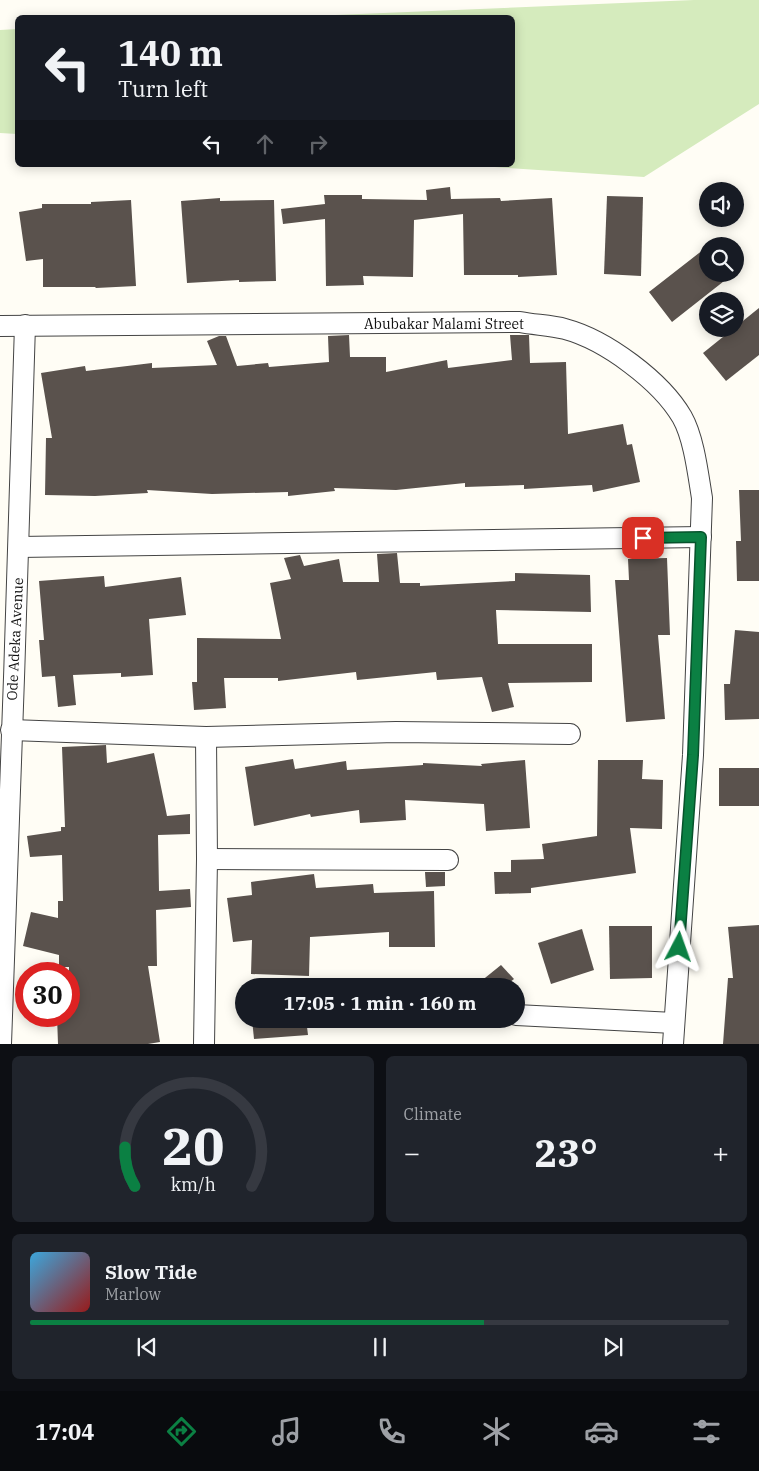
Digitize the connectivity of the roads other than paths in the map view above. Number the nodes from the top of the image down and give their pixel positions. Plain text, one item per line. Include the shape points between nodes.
1 (25, 325) junction
2 (0, 326) edge
3 (701, 537) junction
4 (20, 547) junction
5 (12, 730) junction
6 (570, 734) dead end
7 (206, 737) junction
8 (207, 860) junction
9 (448, 860) dead end
10 (525, 1015) edge
11 (674, 1023) junction
12 (1, 1044) edge
13 (204, 1044) edge
14 (673, 1044) edge

1 - 2 street, Abubakar Malami Street
1 - 3 street, Abubakar Malami Street via 520,322 566,329 627,361 660,389 682,418 695,456 702,498
1 - 4 street, Ode Adeka Avenue
3 - 4 street
3 - 11 street, Abubakar Malami Street via 693,755
4 - 5 street, Ode Adeka Avenue
5 - 7 street
5 - 12 street, Ode Adeka Avenue
6 - 7 street via 396,732
7 - 8 street
8 - 9 street
8 - 13 street
10 - 11 street
11 - 14 street, Abubakar Malami Street

